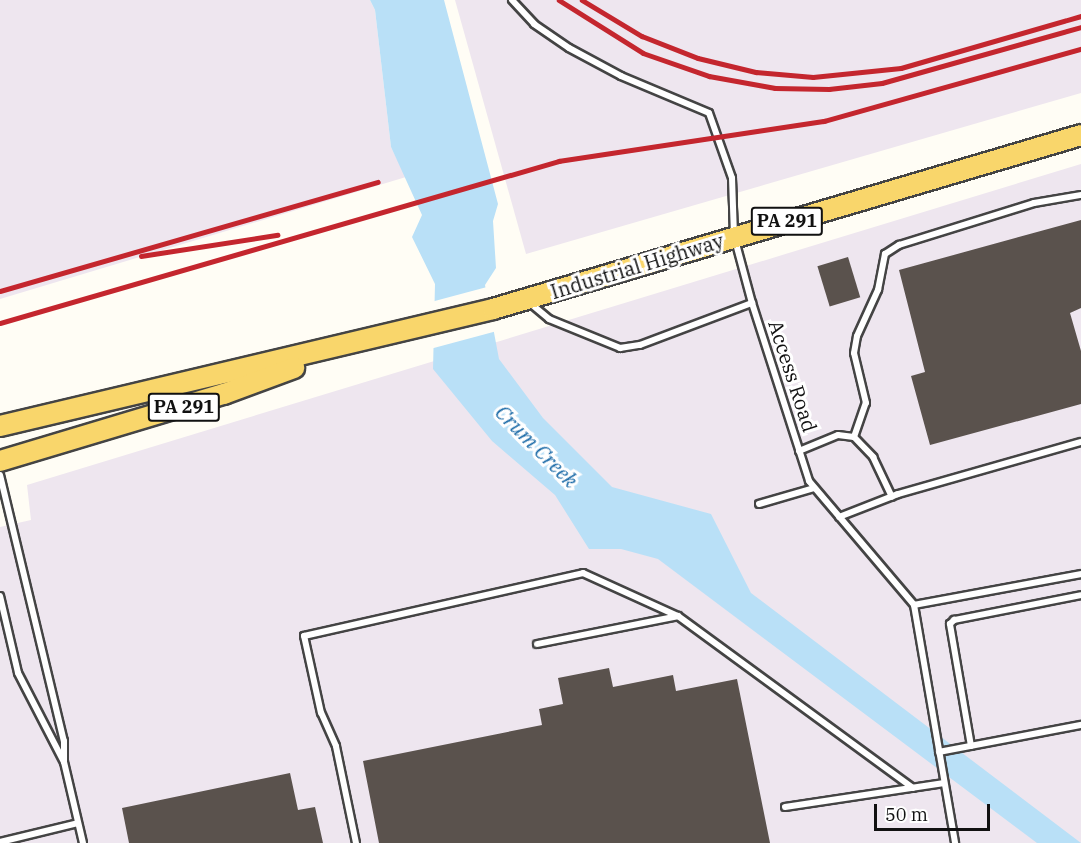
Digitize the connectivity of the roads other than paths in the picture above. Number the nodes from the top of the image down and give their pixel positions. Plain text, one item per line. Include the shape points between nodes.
1 (512, 0) edge
2 (1081, 135) edge
3 (1081, 195) edge
4 (734, 236) junction
5 (525, 299) junction
6 (752, 303) junction
7 (364, 342) junction
8 (0, 426) edge
9 (854, 437) junction
10 (1081, 442) edge
11 (799, 451) junction
12 (0, 462) edge
13 (0, 475) edge
14 (814, 488) junction
15 (892, 497) junction
16 (759, 504) dead end
17 (839, 517) junction
18 (1081, 574) edge
19 (1081, 595) edge
20 (0, 596) edge
21 (914, 605) junction
22 (678, 616) junction
23 (537, 644) dead end
24 (1081, 725) edge
25 (970, 746) junction
26 (939, 752) junction
27 (63, 762) junction
28 (944, 783) junction
29 (913, 788) junction
30 (785, 807) dead end
31 (78, 824) junction
32 (0, 842) edge
33 (83, 843) edge
34 (356, 843) edge
35 (955, 843) edge

1 - 4 lane, Access Road via 534,24 569,48 621,76 709,113 732,178
2 - 4 main road, Industrial Highway / PA 291
3 - 9 lane via 1034,203 899,245 885,254 878,290 857,336 854,353 866,403
4 - 5 main road, Industrial Highway / PA 291
4 - 6 lane, Access Road
5 - 6 lane via 549,319 620,348 640,345
5 - 7 main road, Industrial Highway / PA 291
6 - 11 lane, Access Road
7 - 8 main road, Industrial Highway / PA 291
7 - 12 main road, Industrial Highway / PA 291 via 224,394
9 - 11 lane via 838,435
9 - 15 lane via 873,457
10 - 15 lane
11 - 14 lane, Access Road
13 - 27 lane via 64,741
14 - 16 lane
14 - 17 lane, Access Road
15 - 17 lane
17 - 21 lane, Access Road
18 - 21 lane
19 - 25 lane via 954,620 950,624
20 - 27 lane via 18,673
21 - 26 lane
22 - 23 lane
22 - 29 lane
22 - 34 lane via 583,573 304,636 321,713 336,746
24 - 25 lane
25 - 26 lane
26 - 28 lane
27 - 31 lane
28 - 29 lane
28 - 35 lane
29 - 30 lane
31 - 32 lane
31 - 33 lane

